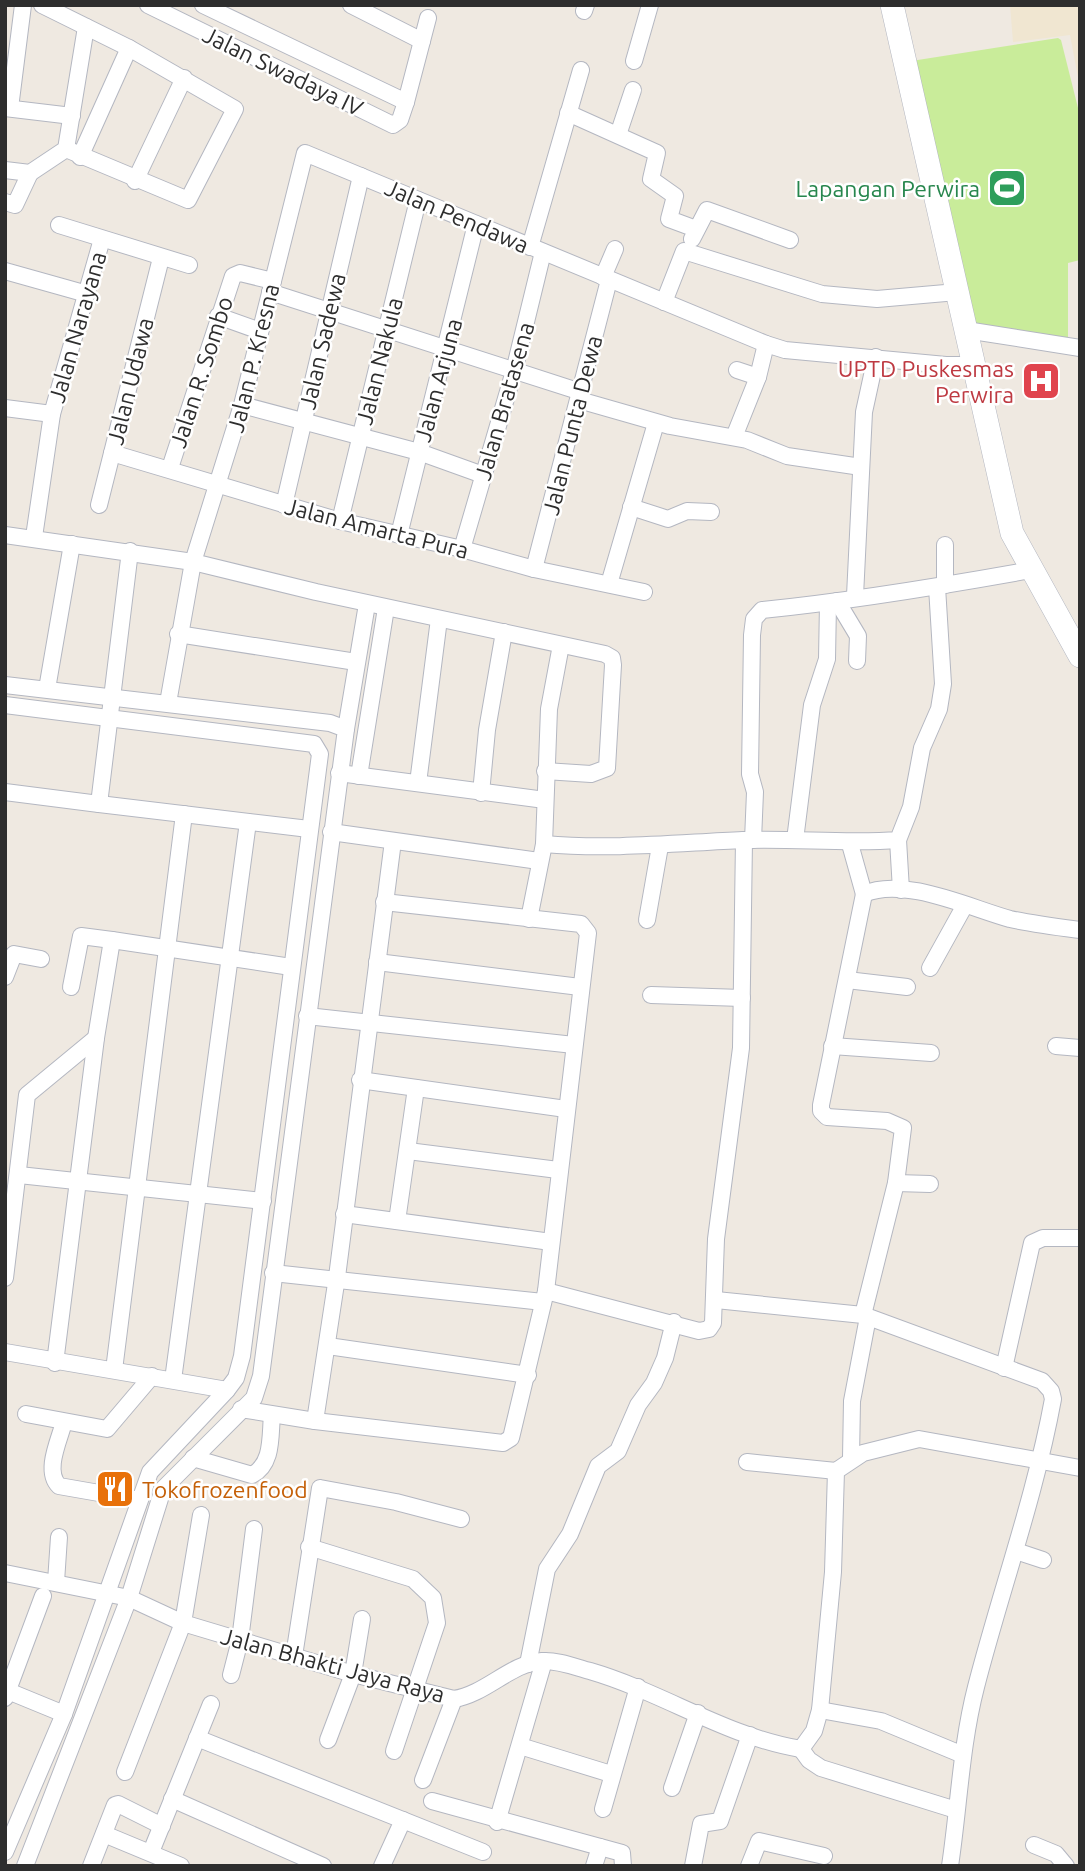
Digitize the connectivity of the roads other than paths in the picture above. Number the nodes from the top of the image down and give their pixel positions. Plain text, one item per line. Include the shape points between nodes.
1 (23, 5) edge
2 (42, 5) edge
3 (148, 5) edge
4 (203, 5) edge
5 (351, 5) edge
6 (650, 5) edge
7 (892, 5) edge
8 (428, 18) dead end
9 (86, 27) junction
10 (422, 41) junction
11 (128, 48) junction
12 (634, 61) dead end
13 (581, 70) dead end
14 (184, 78) junction
15 (633, 90) dead end
16 (406, 102) junction
17 (8, 108) edge
18 (568, 113) junction
19 (72, 116) junction
20 (618, 135) junction
21 (73, 153) junction
22 (305, 153) joint
23 (5, 170) edge
24 (30, 173) junction
25 (360, 176) junction
26 (135, 181) junction
27 (418, 200) junction
28 (5, 202) edge
29 (476, 224) junction
30 (60, 225) dead end
31 (696, 229) junction
32 (102, 239) junction
33 (790, 240) dead end
34 (615, 249) dead end
35 (537, 250) junction
36 (687, 251) junction
37 (161, 258) junction
38 (189, 265) dead end
39 (5, 271) edge
40 (606, 279) junction
41 (271, 286) junction
42 (957, 292) junction
43 (86, 294) junction
44 (664, 303) junction
45 (329, 311) junction
46 (218, 316) junction
47 (387, 328) junction
48 (966, 330) junction
49 (260, 331) junction
50 (766, 344) junction
51 (1080, 348) edge
52 (447, 349) junction
53 (876, 357) junction
54 (974, 365) junction
55 (737, 370) dead end
56 (514, 371) junction
57 (758, 377) junction
58 (580, 396) junction
59 (242, 405) junction
60 (5, 408) edge
61 (52, 414) junction
62 (303, 422) junction
63 (656, 423) junction
64 (361, 436) junction
65 (734, 437) junction
66 (419, 452) junction
67 (112, 453) junction
68 (861, 467) junction
69 (170, 468) junction
70 (484, 475) junction
71 (219, 486) junction
72 (99, 505) dead end
73 (284, 505) junction
74 (631, 507) junction
75 (711, 512) dead end
76 (340, 522) junction
77 (5, 535) edge
78 (399, 535) junction
79 (34, 537) junction
80 (72, 544) junction
81 (945, 545) dead end
82 (462, 549) junction
83 (130, 551) junction
84 (193, 562) junction
85 (534, 569) junction
86 (1031, 570) junction
87 (609, 584) junction
88 (941, 586) junction
89 (644, 592) dead end
90 (855, 596) junction
91 (832, 602) junction
92 (367, 604) junction
93 (386, 608) junction
94 (439, 619) junction
95 (504, 632) junction
96 (178, 634) junction
97 (561, 645) junction
98 (1080, 656) edge
99 (857, 661) dead end
100 (356, 662) junction
101 (5, 685) edge
102 (47, 689) junction
103 (113, 695) junction
104 (168, 703) junction
105 (5, 705) edge
106 (111, 717) junction
107 (346, 729) junction
108 (545, 771) junction
109 (339, 773) junction
110 (359, 775) junction
111 (418, 783) junction
112 (5, 792) edge
113 (481, 793) junction
114 (545, 800) junction
115 (99, 804) junction
116 (184, 814) junction
117 (248, 822) junction
118 (310, 829) junction
119 (331, 832) junction
120 (749, 840) junction
121 (795, 840) junction
122 (898, 840) junction
123 (393, 841) junction
124 (544, 844) junction
125 (850, 844) junction
126 (660, 846) junction
127 (539, 860) junction
128 (901, 890) junction
129 (864, 894) junction
130 (384, 902) junction
131 (965, 905) junction
132 (529, 919) junction
133 (646, 920) dead end
134 (1080, 930) edge
135 (112, 940) junction
136 (167, 949) junction
137 (41, 959) dead end
138 (230, 959) junction
139 (377, 962) junction
140 (930, 968) dead end
141 (290, 975) junction
142 (5, 977) edge
143 (847, 980) junction
144 (311, 985) junction
145 (71, 987) dead end
146 (580, 987) junction
147 (907, 987) dead end
148 (651, 995) dead end
149 (742, 998) junction
150 (307, 1016) junction
151 (368, 1021) junction
152 (96, 1038) junction
153 (574, 1045) junction
154 (832, 1046) junction
155 (1056, 1046) dead end
156 (1080, 1048) edge
157 (931, 1053) dead end
158 (360, 1080) junction
159 (416, 1088) junction
160 (566, 1109) junction
161 (408, 1151) junction
162 (558, 1170) junction
163 (19, 1175) junction
164 (76, 1181) junction
165 (896, 1183) junction
166 (930, 1184) dead end
167 (138, 1187) junction
168 (198, 1194) junction
169 (263, 1201) junction
170 (344, 1214) junction
171 (397, 1221) junction
172 (1080, 1238) edge
173 (551, 1241) junction
174 (273, 1273) junction
175 (5, 1278) edge
176 (337, 1278) junction
177 (545, 1296) junction
178 (716, 1300) junction
179 (866, 1316) junction
180 (674, 1322) junction
181 (328, 1346) junction
182 (5, 1352) edge
183 (55, 1363) junction
184 (1004, 1368) junction
185 (114, 1370) junction
186 (528, 1375) junction
187 (152, 1376) junction
188 (173, 1380) junction
189 (232, 1384) junction
190 (254, 1398) junction
191 (241, 1409) junction
192 (26, 1414) dead end
193 (272, 1415) junction
194 (316, 1421) junction
195 (64, 1422) junction
196 (193, 1458) junction
197 (852, 1458) junction
198 (1042, 1461) junction
199 (747, 1462) dead end
200 (1080, 1468) edge
201 (836, 1471) junction
202 (139, 1500) junction
203 (201, 1515) dead end
204 (461, 1519) dead end
205 (254, 1529) dead end
206 (59, 1537) dead end
207 (309, 1548) junction
208 (1016, 1551) junction
209 (1044, 1560) dead end
210 (5, 1573) edge
211 (55, 1582) junction
212 (107, 1593) junction
213 (43, 1596) dead end
214 (129, 1598) junction
215 (362, 1619) dead end
216 (183, 1623) junction
217 (240, 1640) junction
218 (293, 1656) junction
219 (536, 1662) junction
220 (353, 1674) junction
221 (231, 1675) dead end
222 (638, 1687) junction
223 (415, 1689) junction
224 (7, 1695) edge
225 (454, 1699) junction
226 (211, 1704) dead end
227 (820, 1710) junction
228 (698, 1713) junction
229 (64, 1714) junction
230 (750, 1735) junction
231 (197, 1738) junction
232 (328, 1740) dead end
233 (520, 1746) junction
234 (801, 1749) junction
235 (394, 1751) dead end
236 (963, 1755) junction
237 (125, 1772) dead end
238 (611, 1774) junction
239 (423, 1780) dead end
240 (672, 1788) dead end
241 (172, 1799) junction
242 (432, 1801) dead end
243 (603, 1809) dead end
244 (956, 1810) junction
245 (403, 1820) junction
246 (497, 1822) junction
247 (162, 1826) junction
248 (104, 1833) junction
249 (1034, 1845) dead end
250 (600, 1847) junction
251 (5, 1852) edge
252 (151, 1852) junction
253 (484, 1852) dead end
254 (824, 1856) dead end
255 (956, 1865) edge
256 (25, 1866) edge
257 (91, 1866) edge
258 (181, 1866) edge
259 (323, 1866) edge
260 (382, 1866) edge
261 (594, 1866) edge
262 (623, 1866) edge
263 (693, 1866) edge
264 (748, 1866) edge
265 (1066, 1866) edge

1 - 17 street
2 - 9 street
3 - 16 street, Jalan Swadaya IV via 393,125 400,120
4 - 16 street
5 - 10 street
6 - 12 street
7 - 42 street
8 - 10 street
9 - 11 street
9 - 19 street
10 - 16 street
11 - 14 street
11 - 21 street
13 - 18 street, Jalan Bratasena
14 - 26 street
14 - 26 street via 234,106 229,125 190,200
15 - 20 street
17 - 19 street
18 - 20 street
18 - 35 street, Jalan Bratasena
19 - 21 street
20 - 31 street via 657,153 651,179 675,196 669,219
21 - 24 street
21 - 26 street
22 - 25 street, Jalan Pendawa
22 - 41 street, Jalan P. Kresna
23 - 24 street
24 - 28 street via 16,205
25 - 27 street, Jalan Pendawa
25 - 45 street, Jalan Sadewa
27 - 29 street, Jalan Pendawa
27 - 47 street, Jalan Nakula
29 - 35 street, Jalan Pendawa
29 - 52 street, Jalan Arjuna
30 - 32 street
31 - 33 street via 707,210
31 - 36 street
32 - 37 street
32 - 43 street, Jalan Narayana
34 - 40 street, Jalan Punta Dewa
35 - 40 street, Jalan Pendawa
35 - 56 street, Jalan Bratasena
36 - 42 street via 822,295 877,299
36 - 44 street via 681,253
37 - 38 street
37 - 67 street, Jalan Udawa
39 - 43 street
40 - 44 street, Jalan Pendawa
40 - 58 street, Jalan Punta Dewa
41 - 45 street
41 - 46 street, Jalan R. Sombo via 236,273
41 - 49 street, Jalan P. Kresna
42 - 48 street
43 - 61 street, Jalan Narayana
44 - 50 street, Jalan Pendawa
45 - 47 street
45 - 62 street, Jalan Sadewa
46 - 49 street
46 - 69 street, Jalan R. Sombo
47 - 52 street
47 - 64 street, Jalan Nakula
48 - 51 street
48 - 54 street
49 - 59 street, Jalan P. Kresna
50 - 53 street, Jalan Pendawa
50 - 57 street
52 - 56 street
52 - 66 street, Jalan Arjuna
53 - 54 street, Jalan Pendawa
53 - 68 street via 864,412
54 - 86 street via 1012,533
55 - 57 street
56 - 58 street
56 - 70 street, Jalan Bratasena
57 - 65 street
58 - 63 street
58 - 85 street, Jalan Punta Dewa
59 - 62 street
59 - 71 street, Jalan P. Kresna
60 - 61 street, Jalan Narayana
61 - 79 street, Jalan Narayana
62 - 64 street
62 - 73 street, Jalan Sadewa
63 - 65 street
63 - 74 street
64 - 66 street
64 - 76 street, Jalan Nakula
65 - 68 street via 787,456
66 - 70 street
66 - 78 street, Jalan Arjuna
67 - 69 street, Jalan Amarta Pura
67 - 72 street, Jalan Udawa
68 - 90 street
69 - 71 street, Jalan Amarta Pura
70 - 82 street, Jalan Bratasena
71 - 73 street, Jalan Amarta Pura
71 - 84 street, Jalan P. Kresna
73 - 76 street, Jalan Amarta Pura
74 - 75 street via 668,519 687,511
74 - 87 street
76 - 78 street, Jalan Amarta Pura
77 - 79 street
78 - 82 street, Jalan Amarta Pura
79 - 80 street
80 - 83 street
80 - 102 street
81 - 88 street
82 - 85 street, Jalan Amarta Pura
83 - 84 street
83 - 103 street
84 - 92 street
84 - 96 street, Jalan P. Kresna
85 - 87 street, Jalan Amarta Pura
86 - 88 street
86 - 98 street
87 - 89 street, Jalan Amarta Pura
88 - 90 street
88 - 122 street via 943,684 939,709 922,748 911,807
90 - 91 street
91 - 99 street via 858,636
91 - 120 street via 762,610 754,619 750,774 755,792
91 - 121 street via 827,659 812,705
92 - 93 street
92 - 100 street
93 - 94 street
93 - 110 street
94 - 95 street
94 - 111 street
95 - 97 street
95 - 113 street
96 - 100 street
96 - 104 street, Jalan P. Kresna
97 - 108 street via 549,709
97 - 108 street via 612,658 607,768 591,774
100 - 107 street
101 - 102 street
102 - 103 street
103 - 104 street
103 - 106 street
104 - 107 street via 330,723
105 - 106 street
106 - 115 street
106 - 118 street via 314,744 320,754
107 - 109 street
108 - 114 street
109 - 110 street
109 - 119 street
110 - 111 street
111 - 113 street
112 - 115 street
113 - 114 street
114 - 124 street
115 - 116 street
116 - 117 street
116 - 136 street
117 - 118 street
117 - 138 street
118 - 141 street
119 - 123 street
119 - 144 street
120 - 121 street
120 - 126 street
120 - 149 street
121 - 125 street
122 - 125 street
122 - 128 street
123 - 127 street
123 - 130 street
124 - 126 street
124 - 127 street
125 - 129 street
126 - 133 street
127 - 132 street
128 - 129 street via 884,887
128 - 131 street
129 - 143 street
130 - 132 street
130 - 139 street
131 - 134 street via 1012,919
131 - 140 street
132 - 146 street via 586,928
135 - 136 street
135 - 145 street via 81,936
135 - 152 street
136 - 138 street
136 - 167 street
137 - 142 street via 14,954
138 - 141 street
138 - 168 street
139 - 146 street
139 - 151 street
141 - 144 street
141 - 169 street
143 - 147 street
143 - 154 street
144 - 150 street
146 - 153 street
148 - 149 street
149 - 178 street via 741,1048 716,1239
150 - 151 street
150 - 174 street
151 - 153 street
151 - 158 street
152 - 163 street via 27,1094
152 - 164 street
153 - 160 street
154 - 157 street
154 - 165 street via 821,1111 827,1117 902,1125
155 - 156 street
158 - 159 street
158 - 170 street
159 - 160 street
159 - 161 street
160 - 162 street
161 - 162 street
161 - 171 street
162 - 173 street
163 - 164 street
163 - 175 street
164 - 167 street
164 - 183 street
165 - 166 street
165 - 179 street
167 - 168 street
167 - 185 street
168 - 169 street
168 - 188 street
169 - 189 street via 242,1356
170 - 171 street
170 - 176 street
171 - 173 street
172 - 184 street via 1044,1238 1032,1243
173 - 177 street
174 - 176 street
174 - 190 street via 261,1376
176 - 177 street
176 - 181 street
177 - 180 street
177 - 186 street
178 - 179 street
178 - 180 street via 709,1329 699,1331
179 - 184 street
179 - 197 street via 852,1401
180 - 219 street via 654,1383 638,1405 618,1451 598,1466 570,1534 547,1569
181 - 186 street
181 - 194 street
182 - 183 street
183 - 185 street
184 - 198 street via 1042,1381 1051,1391
185 - 187 street
186 - 194 street via 507,1442
187 - 188 street
187 - 195 street via 107,1429
188 - 189 street
189 - 190 street
189 - 202 street via 150,1472
190 - 191 street
191 - 193 street
191 - 196 street
192 - 195 street
193 - 194 street
193 - 196 street via 267,1460 264,1469 253,1475
195 - 202 street via 51,1473 59,1486
196 - 214 street via 163,1489
197 - 198 street via 919,1439
197 - 201 street
198 - 200 street
198 - 208 street
199 - 201 street
201 - 227 street via 833,1572
202 - 212 street
203 - 216 street
204 - 207 street via 320,1488
205 - 217 street
206 - 211 street
207 - 218 street
207 - 223 street via 413,1580 433,1598 437,1623
208 - 209 street
208 - 236 street via 975,1689
210 - 211 street, Jalan Bhakti Jaya Raya
211 - 212 street, Jalan Bhakti Jaya Raya
212 - 214 street, Jalan Bhakti Jaya Raya
212 - 229 street
213 - 224 street
214 - 216 street, Jalan Bhakti Jaya Raya
214 - 256 street
215 - 220 street
216 - 217 street, Jalan Bhakti Jaya Raya
216 - 237 street
217 - 218 street, Jalan Bhakti Jaya Raya
217 - 221 street
218 - 220 street, Jalan Bhakti Jaya Raya
219 - 222 street via 568,1665
219 - 225 street, Jalan Bhakti Jaya Raya via 467,1697
219 - 233 street
220 - 223 street, Jalan Bhakti Jaya Raya
220 - 232 street
222 - 228 street
222 - 238 street
223 - 225 street, Jalan Bhakti Jaya Raya
223 - 235 street
224 - 229 street
225 - 239 street
226 - 231 street
227 - 234 street via 814,1731
227 - 236 street via 881,1721
228 - 230 street
228 - 240 street
229 - 251 street
230 - 234 street
230 - 263 street via 720,1821 701,1824
231 - 241 street
231 - 245 street
233 - 238 street
233 - 246 street
234 - 244 street via 821,1768
236 - 244 street
238 - 243 street
241 - 247 street
241 - 259 street
242 - 246 street
244 - 255 street
245 - 253 street
245 - 260 street
246 - 250 street
247 - 248 street via 118,1804 112,1808
247 - 252 street
248 - 252 street
248 - 257 street
249 - 265 street via 1056,1854
250 - 261 street
250 - 262 street via 622,1853
252 - 258 street
254 - 264 street via 759,1841

